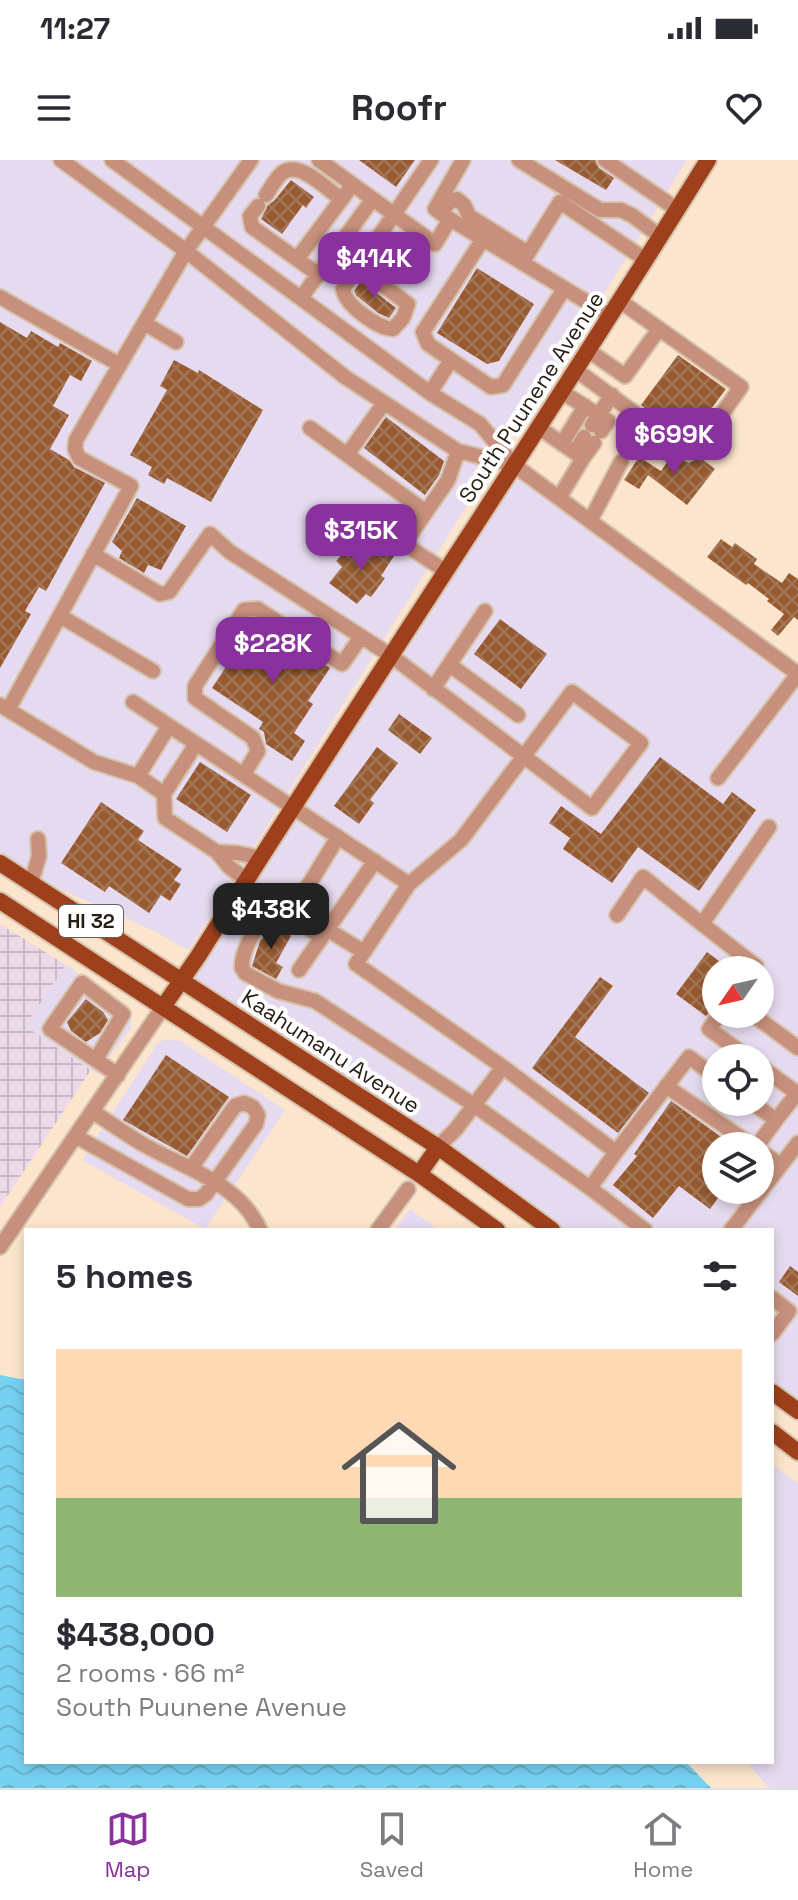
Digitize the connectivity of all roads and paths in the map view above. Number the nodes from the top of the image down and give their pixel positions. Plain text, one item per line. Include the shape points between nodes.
1 (61, 160) edge
2 (112, 160) edge
3 (251, 160) edge
4 (319, 160) edge
5 (431, 160) edge
6 (463, 160) edge
7 (519, 160) edge
8 (605, 160) edge
9 (708, 160) edge
10 (348, 190) junction
11 (372, 200) junction
12 (678, 210) junction
13 (446, 216) junction
14 (395, 217) junction
15 (202, 226) junction
16 (661, 237) junction
17 (483, 239) junction
18 (186, 251) junction
19 (525, 258) junction
20 (297, 259) junction
21 (646, 260) junction
22 (359, 267) junction
23 (319, 275) junction
24 (564, 289) junction
25 (0, 297) edge
26 (301, 298) junction
27 (620, 301) junction
28 (610, 316) junction
29 (144, 323) junction
30 (393, 329) junction
31 (659, 329) junction
32 (176, 342) dead end
33 (589, 351) junction
34 (378, 354) junction
35 (451, 360) junction
36 (120, 365) junction
37 (576, 370) junction
38 (562, 392) junction
39 (430, 393) junction
40 (612, 395) junction
41 (384, 403) junction
42 (585, 406) junction
43 (538, 427) junction
44 (310, 428) dead end
45 (594, 430) junction
46 (704, 439) dead end
47 (562, 444) junction
48 (458, 451) junction
49 (689, 453) dead end
50 (347, 455) junction
51 (579, 455) junction
52 (621, 462) dead end
53 (514, 465) junction
54 (559, 498) junction
55 (426, 512) junction
56 (590, 521) junction
57 (93, 554) junction
58 (444, 570) junction
59 (485, 611) dead end
60 (60, 616) junction
61 (361, 637) junction
62 (390, 655) junction
63 (450, 665) junction
64 (153, 671) dead end
65 (798, 674) edge
66 (433, 689) junction
67 (133, 702) dead end
68 (4, 708) edge
69 (518, 715) dead end
70 (169, 726) junction
71 (196, 744) junction
72 (523, 758) junction
73 (244, 774) junction
74 (138, 776) junction
75 (718, 778) dead end
76 (164, 794) junction
77 (294, 806) junction
78 (769, 827) dead end
79 (338, 837) junction
80 (38, 839) dead end
81 (217, 852) junction
82 (261, 858) junction
83 (375, 861) junction
84 (0, 863) edge
85 (246, 879) junction
86 (31, 883) junction
87 (409, 884) junction
88 (0, 901) edge
89 (617, 915) dead end
90 (702, 924) junction
91 (324, 934) junction
92 (364, 952) junction
93 (743, 956) edge
94 (299, 970) dead end
95 (182, 980) junction
96 (163, 1007) junction
97 (710, 1028) edge
98 (771, 1028) edge
99 (730, 1044) edge
100 (798, 1048) edge
101 (96, 1059) junction
102 (503, 1067) junction
103 (702, 1067) edge
104 (118, 1075) junction
105 (774, 1076) edge
106 (666, 1086) junction
107 (798, 1093) edge
108 (474, 1105) junction
109 (93, 1112) junction
110 (770, 1116) edge
111 (776, 1120) junction
112 (734, 1132) edge
113 (768, 1132) edge
114 (77, 1137) junction
115 (798, 1143) edge
116 (438, 1147) junction
117 (616, 1152) junction
118 (774, 1160) edge
119 (781, 1165) junction
120 (191, 1168) junction
121 (419, 1174) junction
122 (214, 1183) junction
123 (590, 1188) junction
124 (408, 1189) dead end
125 (259, 1228) edge
126 (379, 1228) edge
127 (494, 1228) edge
128 (549, 1228) edge
129 (642, 1228) edge
130 (733, 1228) edge
131 (0, 1247) edge
132 (774, 1300) edge
133 (774, 1328) edge
134 (774, 1393) edge
135 (798, 1411) edge
136 (774, 1434) edge
137 (798, 1452) edge

1 - 18 street
2 - 15 street
3 - 15 street
4 - 10 street
5 - 14 street
6 - 13 street via 435,209
7 - 16 street via 600,210 621,210
8 - 12 street
9 - 12 main road, South Puunene Avenue
10 - 11 street
10 - 20 street
10 - 20 street via 338,197 304,171 282,172 250,216 252,227
11 - 14 street
11 - 23 street
12 - 16 main road, South Puunene Avenue
13 - 14 street via 435,244
13 - 17 street
13 - 19 street via 448,203 457,199 469,216
14 - 22 street
15 - 18 street
15 - 26 street
16 - 21 main road, South Puunene Avenue
17 - 19 street
17 - 35 street via 423,332 428,344
18 - 29 street
18 - 41 street
19 - 21 street via 560,202
19 - 24 street
20 - 23 street
21 - 27 main road, South Puunene Avenue
22 - 30 street via 408,304
22 - 30 street via 343,289 344,296 384,328
23 - 26 street
24 - 28 street
24 - 35 street via 503,385 491,387
25 - 36 street
26 - 34 street
27 - 28 main road, South Puunene Avenue
27 - 31 street
28 - 33 main road, South Puunene Avenue
29 - 32 street
29 - 36 street
30 - 34 street
31 - 33 street via 625,376
31 - 46 street via 741,387
33 - 37 main road, South Puunene Avenue
34 - 39 street
35 - 39 street
36 - 57 street via 75,444 79,458 131,486
37 - 38 main road, South Puunene Avenue
37 - 40 street
38 - 42 street
38 - 43 main road, South Puunene Avenue
39 - 53 street via 480,424
40 - 45 street
40 - 49 street
41 - 48 street
41 - 50 street
42 - 45 street
42 - 47 street
43 - 47 street
43 - 53 main road, South Puunene Avenue
44 - 50 street
45 - 51 street
47 - 51 street
48 - 53 street
48 - 55 street via 448,480
50 - 55 street
51 - 54 street
52 - 56 street
53 - 54 street
53 - 58 main road, South Puunene Avenue
54 - 56 street
55 - 58 street via 404,544
56 - 65 street
57 - 60 street
57 - 61 street via 160,594 169,592 210,534
58 - 62 main road, South Puunene Avenue
59 - 63 street
60 - 64 street
60 - 68 street
61 - 62 street
61 - 73 street via 342,664 258,609 244,610 195,686 195,698 253,738 258,751
62 - 66 street
62 - 77 main road, South Puunene Avenue
63 - 66 street
63 - 69 street
65 - 75 street
66 - 72 street
67 - 70 street
68 - 74 street via 94,762
70 - 71 street
70 - 74 street
71 - 73 street
71 - 76 street
72 - 72 street via 572,692 641,743 592,808
72 - 87 street via 461,840
73 - 77 street
74 - 76 street
76 - 81 street via 165,818
77 - 79 street
77 - 82 main road, South Puunene Avenue
78 - 90 street
79 - 83 street
79 - 91 street via 294,909
80 - 86 street
81 - 82 street
81 - 85 street
82 - 85 main road, South Puunene Avenue
83 - 87 street
83 - 91 street
84 - 86 main road, Kaahumanu Avenue / HI 32
85 - 95 main road, South Puunene Avenue
86 - 95 main road, Kaahumanu Avenue / HI 32
87 - 92 street
88 - 96 main road, HI 32
89 - 90 street via 643,877
90 - 93 street
91 - 92 street
91 - 94 street
91 - 108 street via 274,912 264,918 245,951 245,973 278,991 306,997
92 - 102 street via 356,964
95 - 96 main road, South Puunene Avenue
95 - 116 main road, Kaahumanu Avenue / HI 32
96 - 104 street
96 - 121 main road, HI 32
97 - 99 street
98 - 100 street
101 - 101 street via 50,1029 82,983 123,1014
101 - 104 street
102 - 108 street
102 - 117 street
103 - 106 street via 689,1057
104 - 109 street
105 - 107 street
106 - 112 street
106 - 117 street
107 - 111 street
108 - 116 street
108 - 123 street
109 - 114 street
109 - 120 street
110 - 111 street
111 - 113 street
114 - 122 street via 188,1199 202,1198
114 - 131 street
115 - 119 street
116 - 121 main road
116 - 128 main road, Kaahumanu Avenue / HI 32
117 - 123 street
118 - 119 street
119 - 130 street
120 - 122 street
120 - 122 street via 233,1107 252,1105 258,1114 256,1124
121 - 127 main road, HI 32
122 - 125 street via 240,1200
123 - 129 street
124 - 126 street
132 - 133 street via 789,1311
134 - 135 main road
136 - 137 main road

